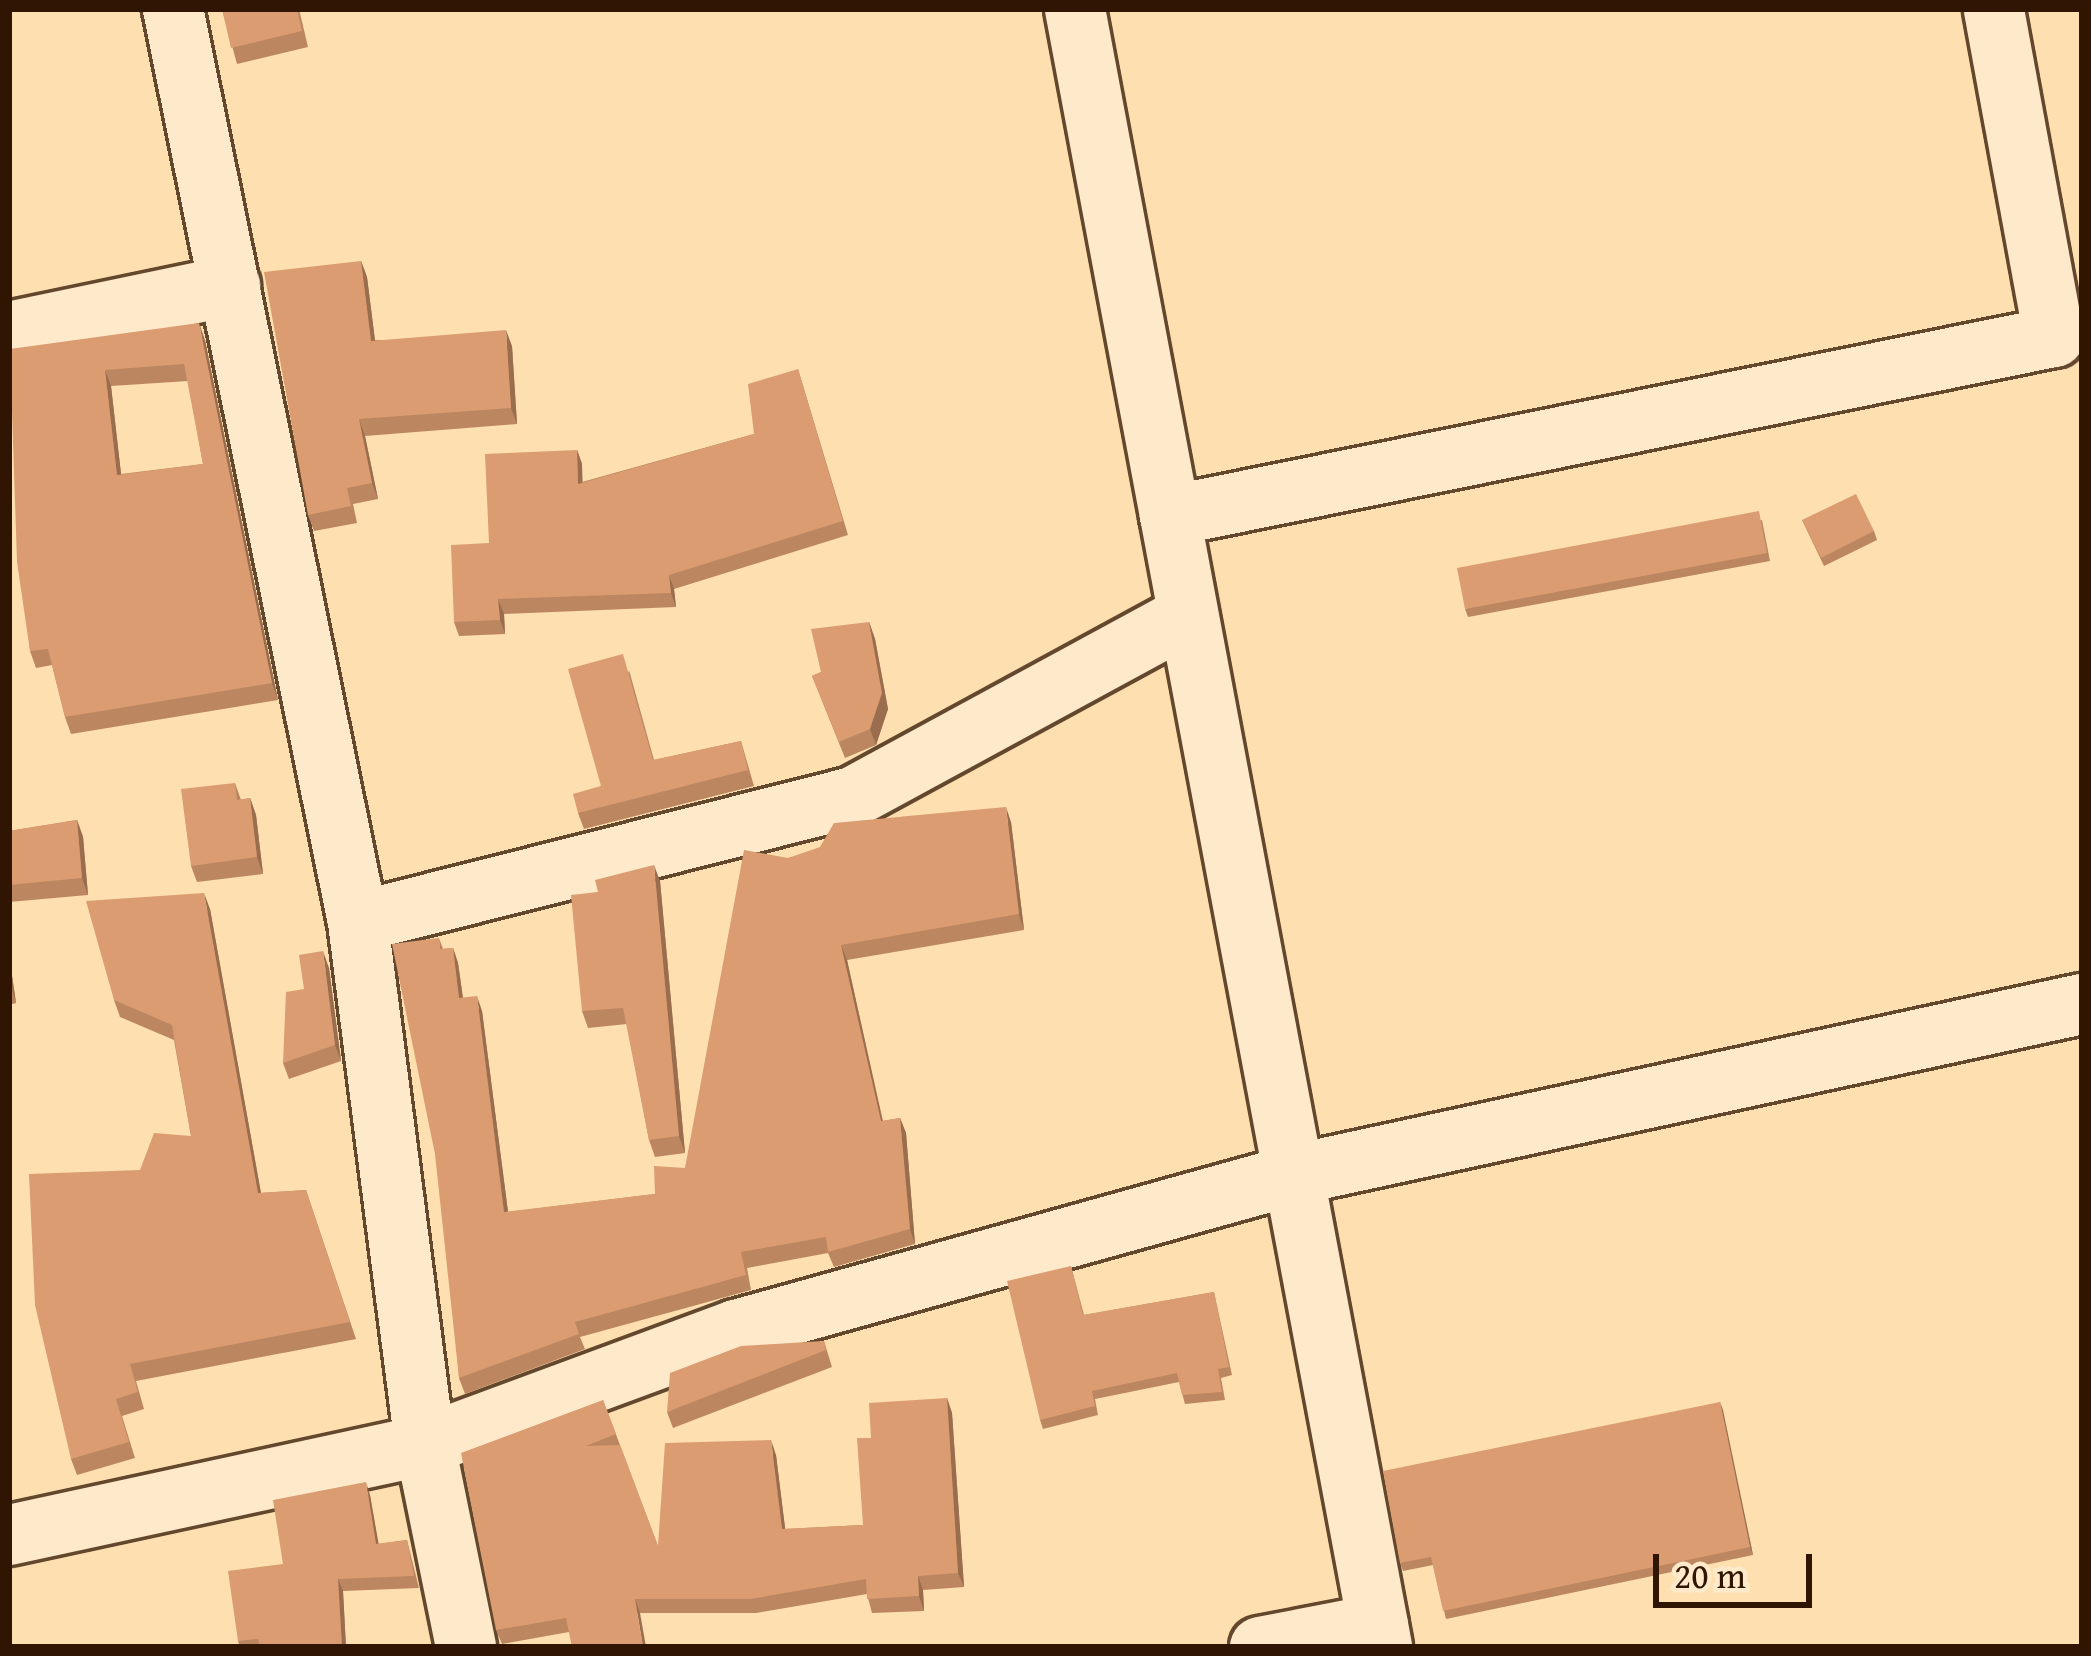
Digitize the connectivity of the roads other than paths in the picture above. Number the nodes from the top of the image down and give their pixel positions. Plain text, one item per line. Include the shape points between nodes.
1 (173, 9) edge
2 (1075, 9) edge
3 (1994, 9) edge
4 (230, 286) junction
5 (9, 332) edge
6 (1170, 517) junction
7 (1188, 614) junction
8 (358, 922) junction
9 (2082, 1007) edge
10 (1293, 1175) junction
11 (425, 1445) junction
12 (9, 1535) edge
13 (1380, 1636) edge
14 (466, 1647) edge
15 (1261, 1647) edge

1 - 4 street
2 - 6 street
3 - 6 street via 2054,337
4 - 5 street
4 - 8 street
6 - 7 street
7 - 8 street via 853,797
7 - 10 street
8 - 11 street
9 - 10 street
10 - 11 street via 736,1330
10 - 13 street
11 - 12 street
11 - 14 street
13 - 15 street

